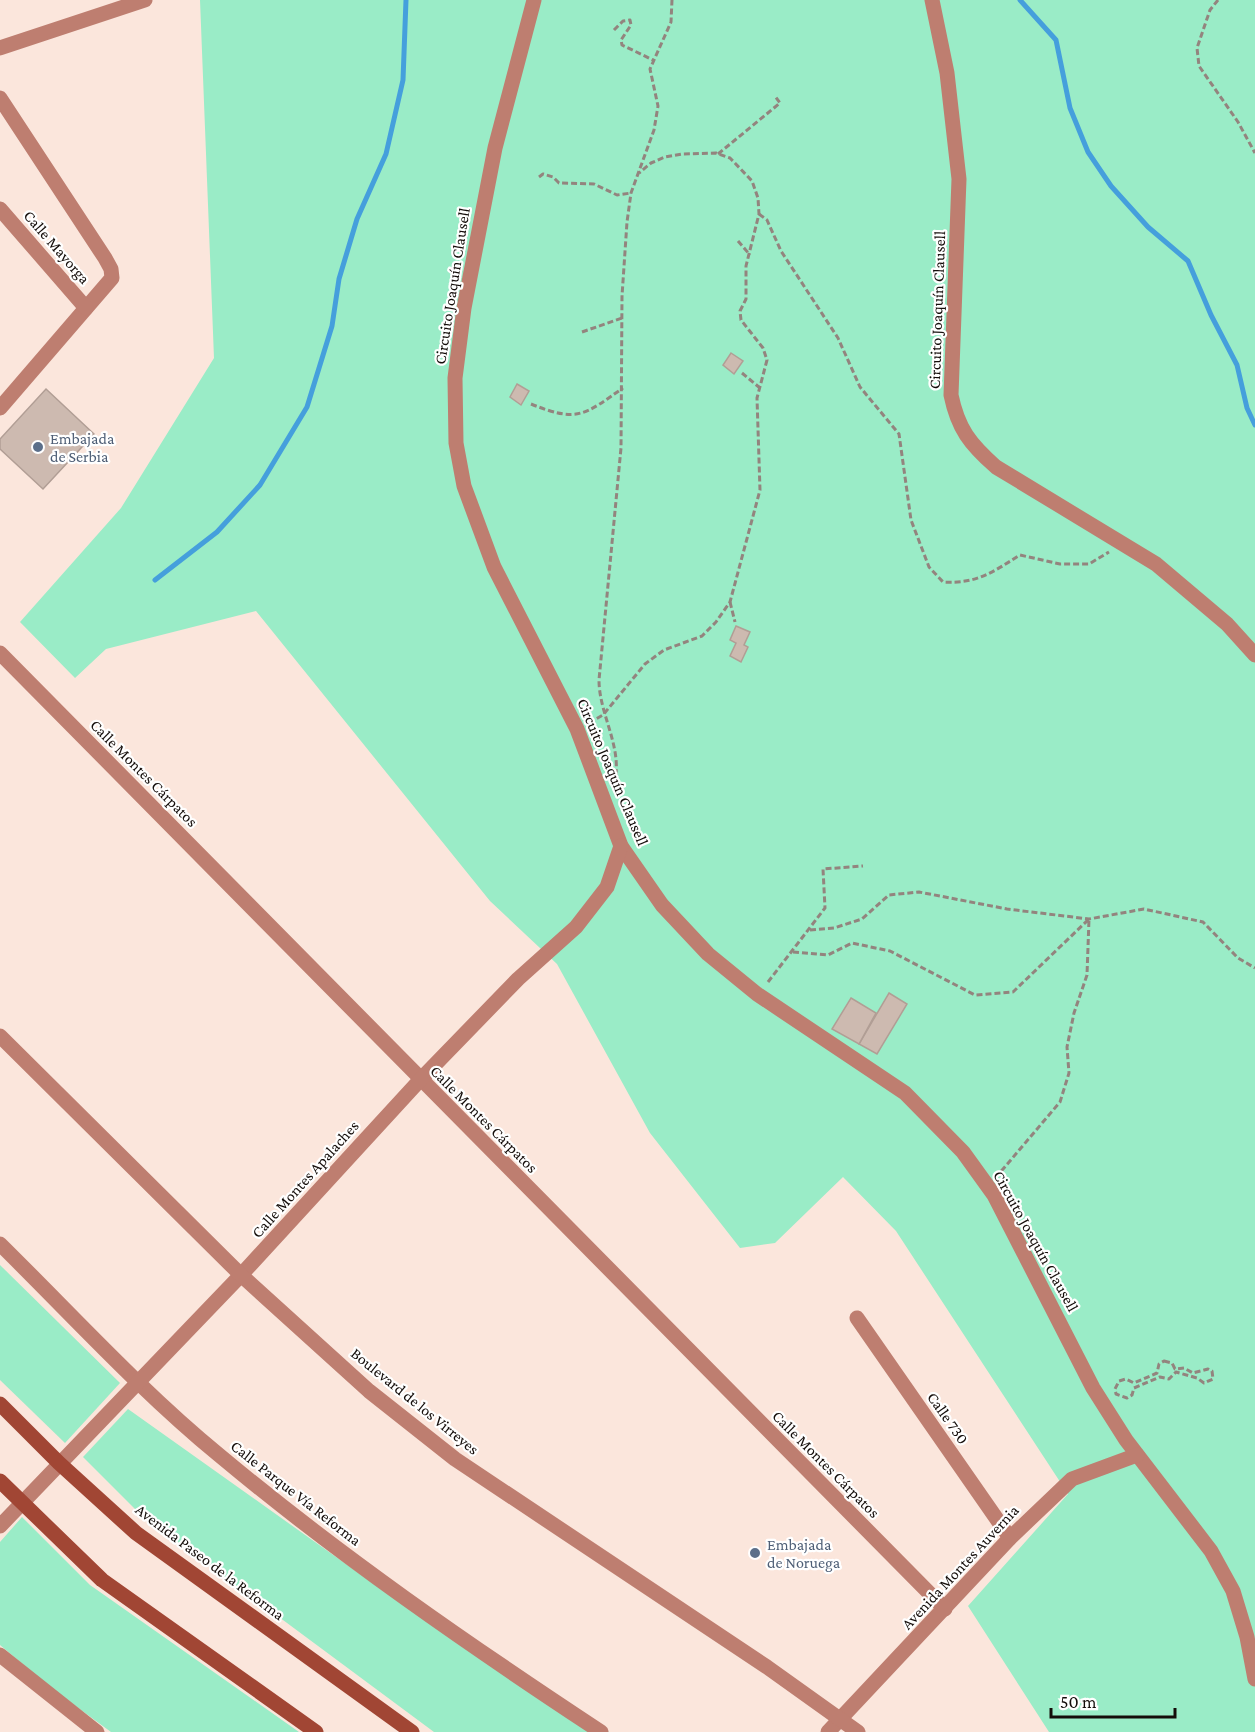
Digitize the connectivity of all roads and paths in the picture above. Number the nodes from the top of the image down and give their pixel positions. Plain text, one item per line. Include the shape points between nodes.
1 (145, 0) edge
2 (534, 0) edge
3 (672, 0) edge
4 (932, 0) edge
5 (1218, 0) edge
6 (614, 30) dead end
7 (0, 48) edge
8 (653, 60) junction
9 (775, 96) dead end
10 (0, 98) edge
11 (1255, 153) edge
12 (718, 154) junction
13 (637, 175) junction
14 (539, 177) dead end
15 (631, 193) junction
16 (0, 209) edge
17 (759, 214) junction
18 (738, 240) dead end
19 (750, 255) junction
20 (87, 308) junction
21 (622, 318) junction
22 (582, 332) dead end
23 (742, 373) dead end
24 (623, 388) junction
25 (760, 388) junction
26 (531, 404) dead end
27 (0, 408) edge
28 (1123, 544) junction
29 (730, 602) junction
30 (735, 622) dead end
31 (0, 652) edge
32 (1255, 655) edge
33 (603, 715) junction
34 (577, 729) junction
35 (604, 797) junction
36 (621, 846) junction
37 (862, 866) dead end
38 (1089, 919) junction
39 (810, 930) junction
40 (794, 952) junction
41 (1255, 968) edge
42 (757, 994) junction
43 (0, 1036) edge
44 (420, 1080) junction
45 (988, 1187) junction
46 (0, 1244) edge
47 (241, 1275) junction
48 (857, 1318) dead end
49 (1160, 1377) joint
50 (138, 1380) junction
51 (0, 1404) edge
52 (1137, 1455) junction
53 (59, 1463) junction
54 (0, 1481) edge
55 (22, 1502) junction
56 (0, 1526) edge
57 (1010, 1538) junction
58 (945, 1610) junction
59 (0, 1655) edge
60 (1255, 1679) edge
61 (841, 1719) junction
62 (97, 1732) edge
63 (316, 1732) edge
64 (412, 1732) edge
65 (601, 1732) edge
66 (828, 1732) edge
67 (858, 1732) edge

1 - 7 street
2 - 34 street, Circuito Joaquín Clausell via 495,148 464,308 455,378 456,443 464,486 494,567
3 - 8 path via 672,22
4 - 28 street, Circuito Joaquín Clausell via 948,83 959,179 951,395 957,421 975,448 996,467
5 - 11 path via 1210,10 1197,48 1199,66
6 - 8 path via 622,21 630,20 622,45
8 - 13 path via 650,78 658,106 647,154
9 - 12 path via 780,104
10 - 20 street via 111,269 112,278
12 - 13 path via 665,158
12 - 17 path via 735,162 752,181
13 - 15 path
14 - 15 path via 543,174 568,185 594,184 617,195
15 - 21 path
16 - 20 street, Calle Mayorga
17 - 19 path
17 - 28 path via 767,220 781,251 838,338 860,387 899,434 911,520 929,567 943,582 966,583 990,574 1020,555 1060,564 1089,564
18 - 19 path
19 - 25 path via 746,299 740,311 741,320 764,348 767,360
20 - 27 street
21 - 22 path
21 - 24 path
23 - 25 path
24 - 26 path via 586,412 570,417
24 - 33 path via 599,680
25 - 29 path via 756,417 760,490
28 - 32 street, Circuito Joaquín Clausell via 1183,586 1227,624
29 - 30 path
29 - 33 path via 702,636 664,651 645,664
31 - 44 street, Calle Montes Cárpatos
33 - 34 path
33 - 35 path via 616,757 616,782
34 - 35 street, Circuito Joaquín Clausell
35 - 36 street, Circuito Joaquín Clausell
36 - 42 street, Circuito Joaquín Clausell via 686,932
36 - 44 street, Calle Montes Apalaches via 607,887 576,927
37 - 39 path via 823,869 825,908
38 - 39 path via 919,892 889,895 862,919 834,928
38 - 40 path via 1013,992 975,995 890,951 852,943 828,955
38 - 41 path via 1144,909 1203,922 1238,958
38 - 45 path via 1087,975 1067,1047 1069,1073 1060,1102
39 - 40 path
40 - 42 path
42 - 45 street, Circuito Joaquín Clausell via 905,1093 963,1152
43 - 47 street, Boulevard de los Virreyes
44 - 47 street, Calle Montes Apalaches
44 - 58 street, Calle Montes Cárpatos
45 - 52 street, Circuito Joaquín Clausell via 1023,1247 1093,1388
46 - 50 street, Calle Parque Vía Reforma
47 - 50 street, Calle Montes Apalaches
47 - 61 street, Boulevard de los Virreyes via 369,1391 455,1459
48 - 57 street, Calle 730
49 - 49 path via 1166,1379 1176,1372 1207,1384 1213,1377 1208,1369 1175,1369 1172,1363 1164,1361 1157,1372 1134,1383 1119,1381 1115,1392 1127,1398 1134,1388
50 - 53 street, Calle Montes Apalaches
50 - 65 street, Calle Parque Vía Reforma via 217,1454 368,1574
51 - 53 main road, Avenida Paseo de la Reforma
52 - 57 street, Avenida Montes Auvernia via 1072,1479
52 - 60 street, Circuito Joaquín Clausell via 1211,1551 1233,1591
53 - 55 street, Calle Montes Apalaches
53 - 64 main road, Avenida Paseo de la Reforma via 136,1533
54 - 55 main road
55 - 56 street, Calle Montes Apalaches
55 - 63 main road via 102,1580
57 - 58 street, Avenida Montes Auvernia
58 - 61 street, Avenida Montes Auvernia
59 - 62 street
61 - 66 street, Avenida Montes Auvernia
61 - 67 street, Boulevard de los Virreyes

